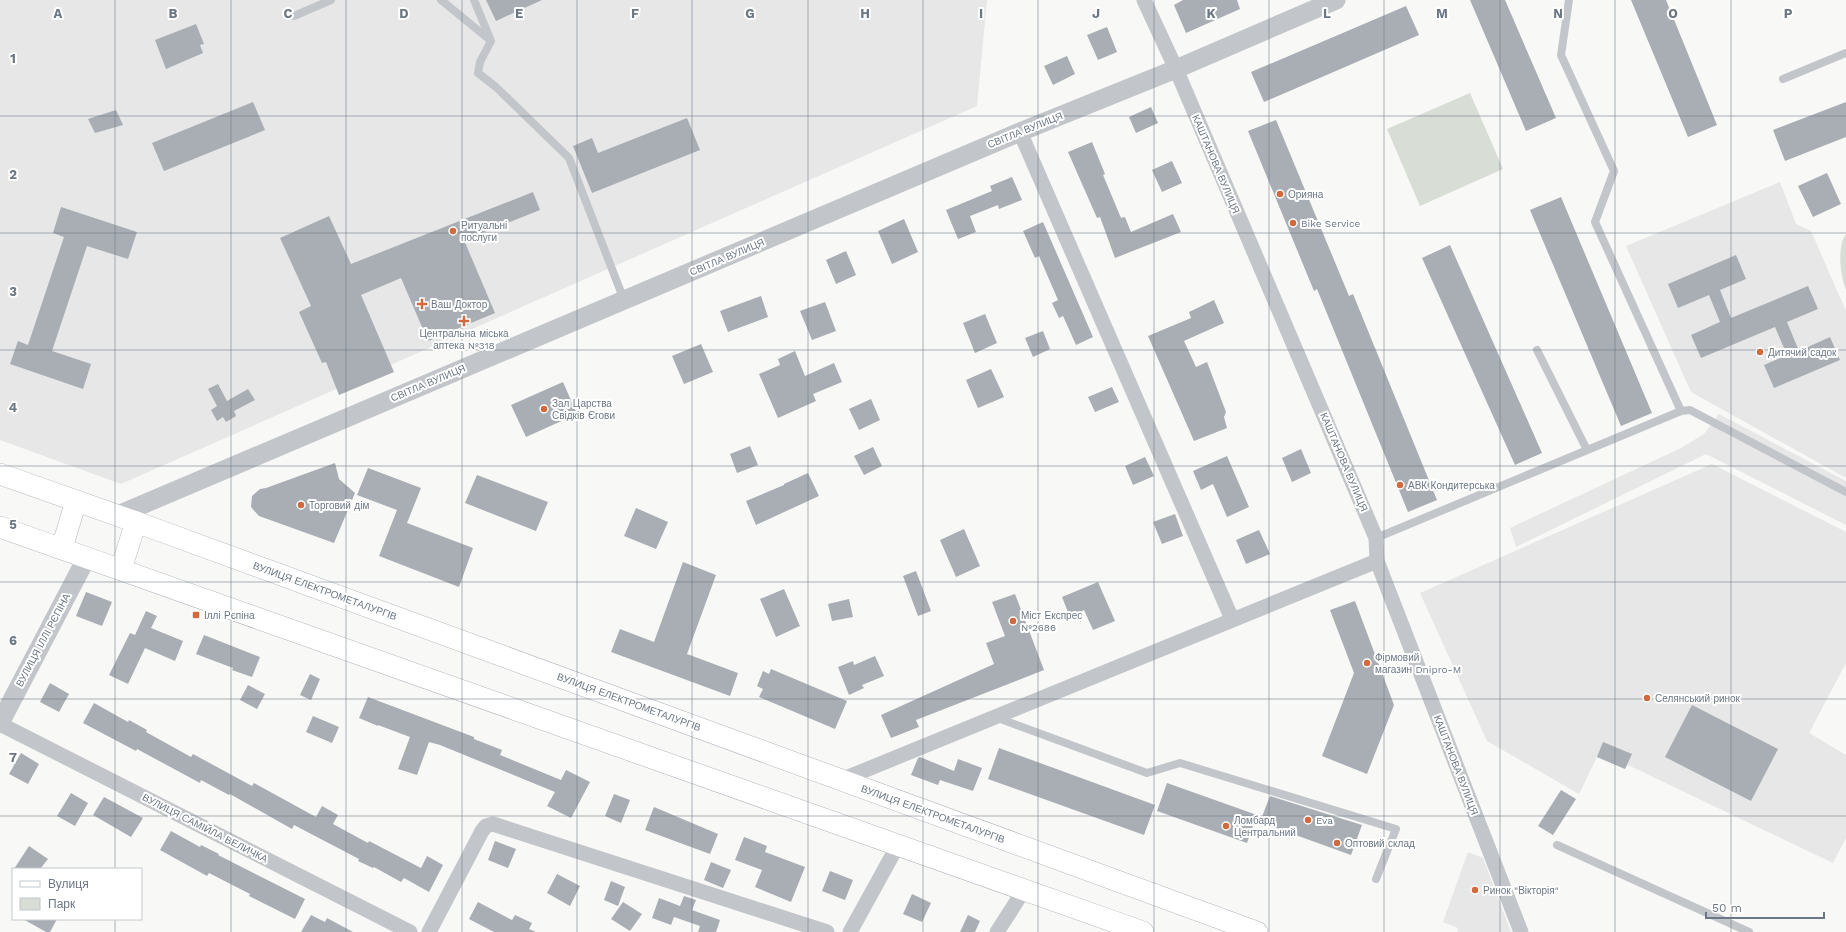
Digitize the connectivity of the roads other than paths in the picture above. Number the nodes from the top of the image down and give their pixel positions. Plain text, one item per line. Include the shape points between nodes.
1 (331, 0) edge
2 (441, 0) edge
3 (474, 0) edge
4 (1144, 0) edge
5 (1336, 0) edge
6 (1569, 0) edge
7 (294, 16) dead end
8 (491, 41) junction
9 (1846, 53) edge
10 (1176, 69) junction
11 (1783, 79) dead end
12 (1020, 132) junction
13 (624, 300) junction
14 (1537, 350) dead end
15 (1681, 411) junction
16 (1587, 450) junction
17 (0, 474) edge
18 (1846, 492) edge
19 (76, 501) junction
20 (127, 519) junction
21 (0, 527) edge
22 (1376, 538) junction
23 (62, 548) junction
24 (87, 557) junction
25 (1377, 561) junction
26 (121, 569) junction
27 (1232, 620) junction
28 (995, 717) junction
29 (0, 724) edge
30 (841, 780) junction
31 (1556, 844) dead end
32 (898, 845) junction
33 (1376, 879) dead end
34 (1024, 890) junction
35 (410, 932) edge
36 (429, 932) edge
37 (828, 932) edge
38 (850, 932) edge
39 (997, 932) edge
40 (1143, 932) edge
41 (1257, 932) edge
42 (1521, 932) edge
43 (1749, 932) edge

1 - 7 lane
2 - 8 lane
3 - 8 lane
4 - 10 street, КАШТАНОВА ВУЛИЦЯ
5 - 10 street, СВІТЛА ВУЛИЦЯ
6 - 15 lane via 1561,55 1614,171 1595,222
8 - 13 lane via 480,62 478,73 496,87 569,158
9 - 11 lane
10 - 12 street, СВІТЛА ВУЛИЦЯ
10 - 22 street, КАШТАНОВА ВУЛИЦЯ
12 - 13 street, СВІТЛА ВУЛИЦЯ
12 - 27 street
13 - 20 street, СВІТЛА ВУЛИЦЯ
14 - 16 lane
15 - 16 lane
15 - 18 lane via 1690,410
16 - 22 lane
17 - 19 main road, ВУЛИЦЯ ЕЛЕКТРОМЕТАЛУРГІВ
19 - 20 main road, ВУЛИЦЯ ЕЛЕКТРОМЕТАЛУРГІВ
19 - 23 main road
20 - 26 main road
20 - 30 main road, ВУЛИЦЯ ЕЛЕКТРОМЕТАЛУРГІВ
21 - 23 main road
22 - 25 street, КАШТАНОВА ВУЛИЦЯ
23 - 24 main road
24 - 26 main road
24 - 29 street, ВУЛИЦЯ ІЛЛІ РЄПІНА
25 - 27 street
25 - 42 street, КАШТАНОВА ВУЛИЦЯ
26 - 32 main road
27 - 28 street
28 - 30 street
28 - 33 lane via 1147,773 1180,763 1396,829
29 - 35 street, ВУЛИЦЯ САМІЙЛА ВЕЛИЧКА
30 - 41 main road, ВУЛИЦЯ ЕЛЕКТРОМЕТАЛУРГІВ
31 - 43 lane
32 - 34 main road
32 - 38 street
34 - 39 street
34 - 40 main road
36 - 37 street via 482,830 493,824

